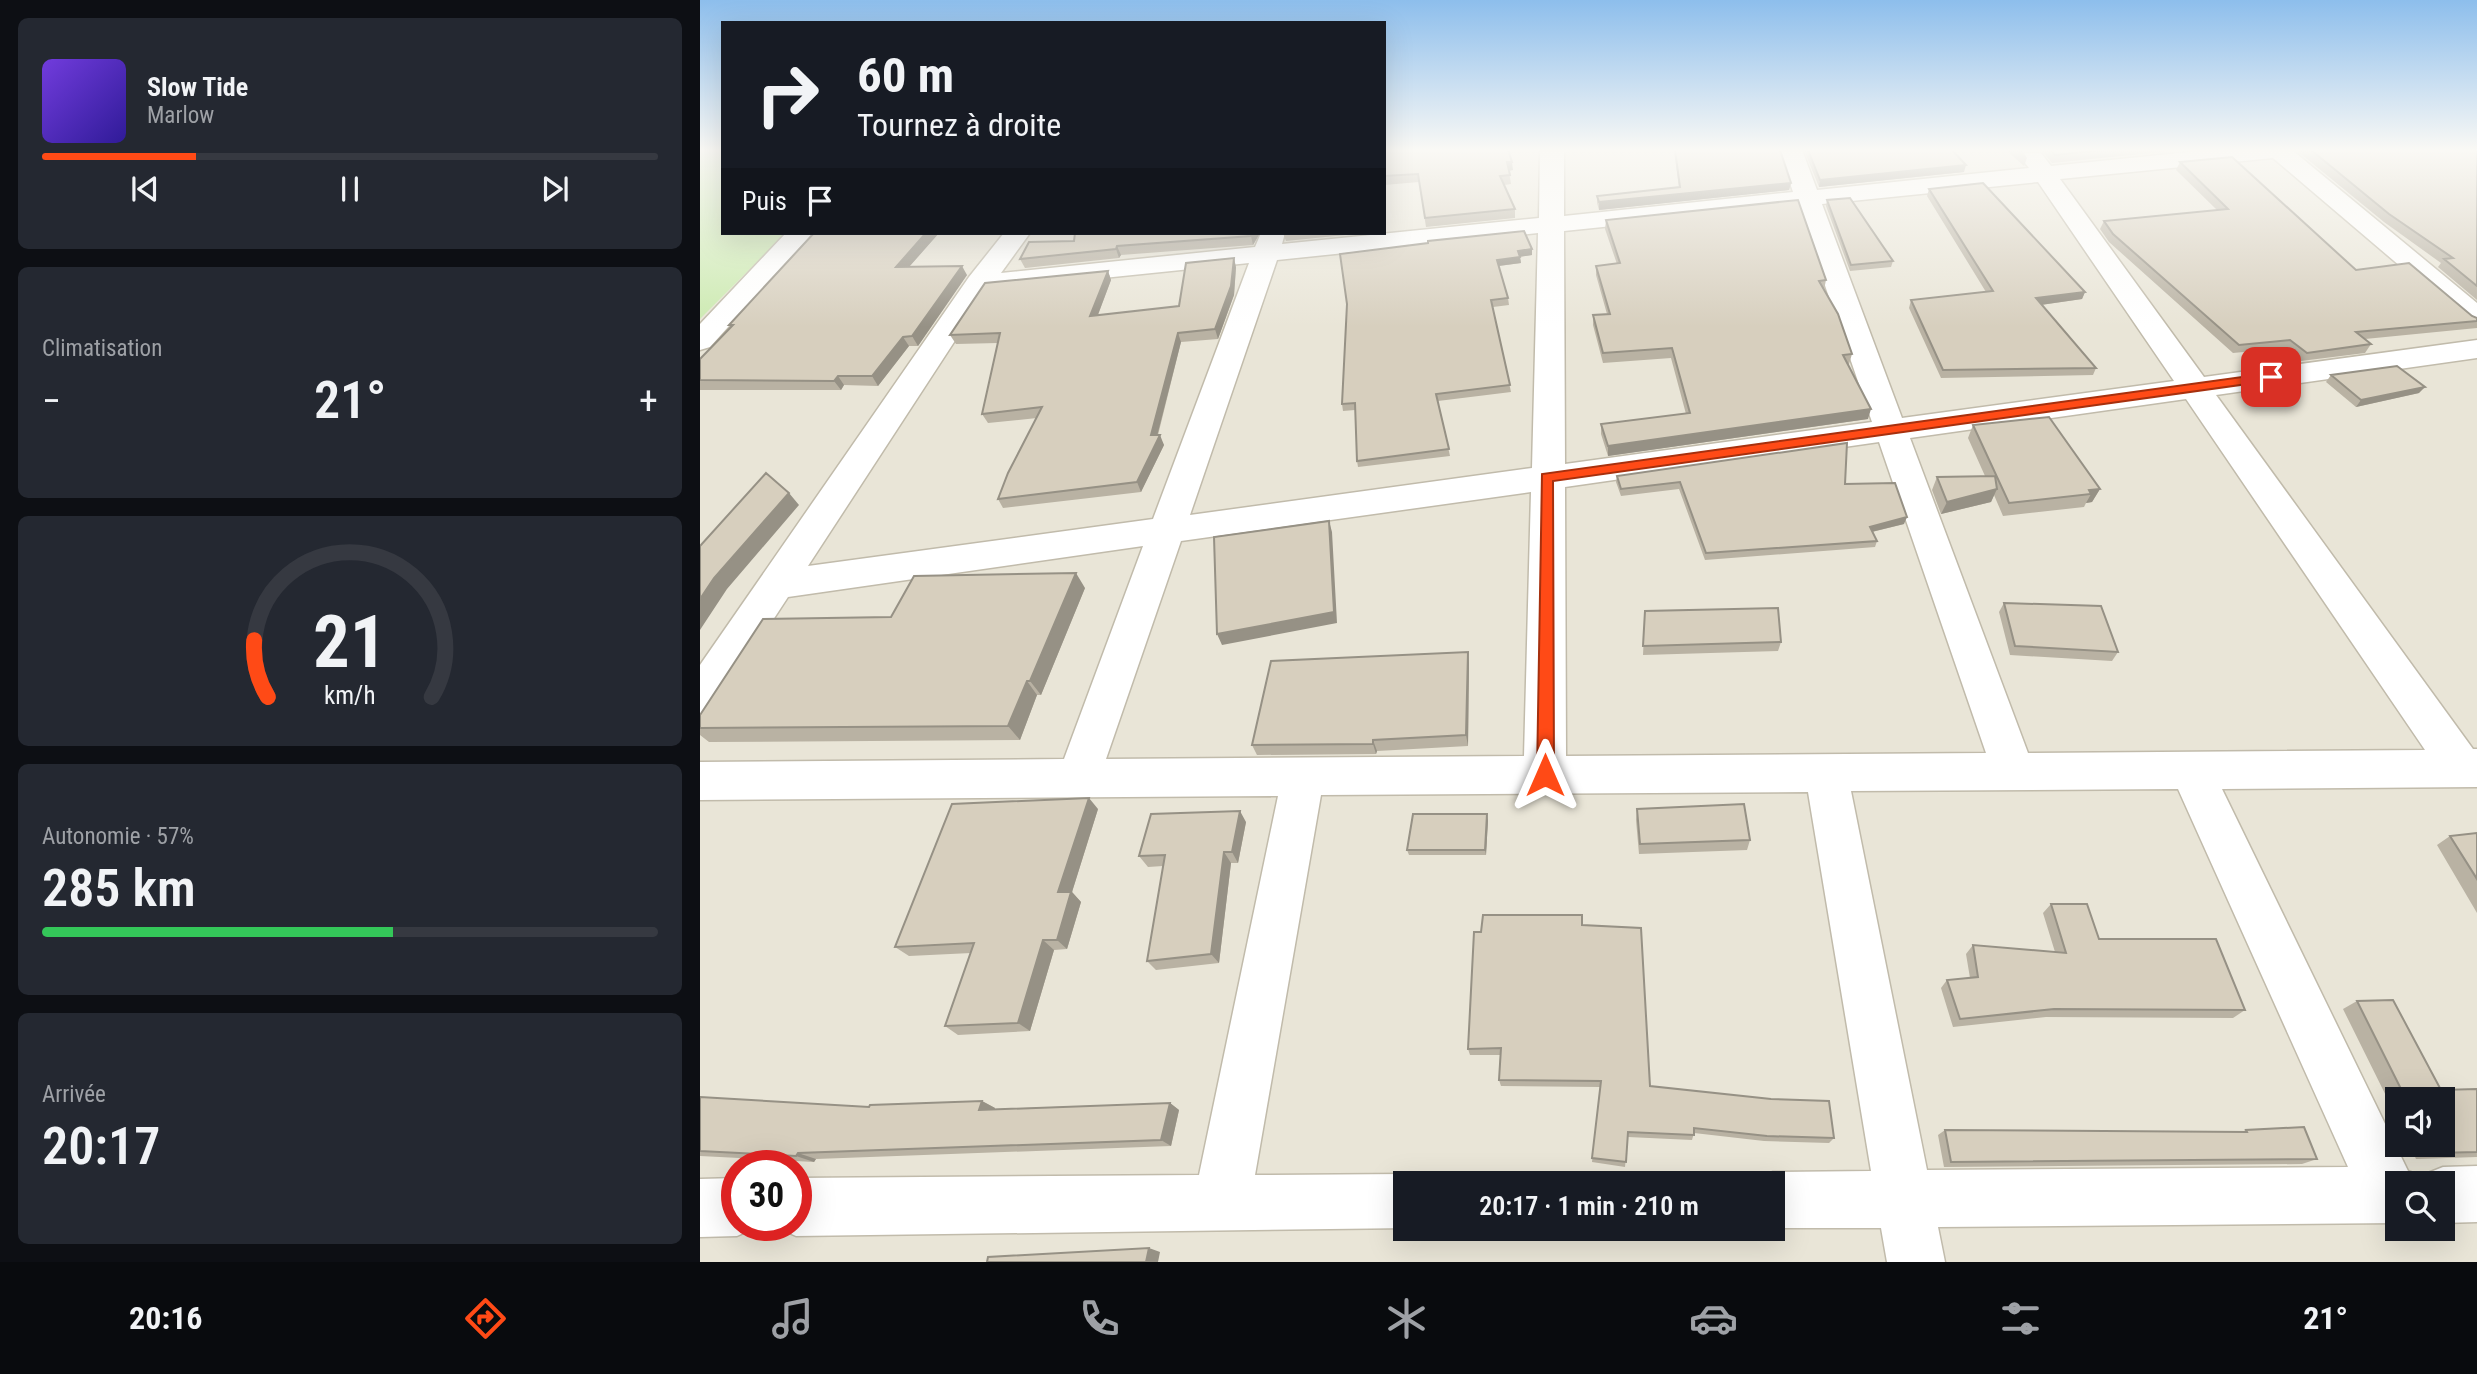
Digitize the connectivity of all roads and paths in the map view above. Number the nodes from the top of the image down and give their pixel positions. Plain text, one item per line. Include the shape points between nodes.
1 (1551, 209) edge
2 (1700, 209) edge
3 (1811, 209) edge
4 (2069, 209) edge
5 (2348, 209) edge
6 (1551, 224) junction
7 (798, 235) edge
8 (1015, 235) edge
9 (1269, 243) edge
10 (979, 283) junction
11 (2477, 317) edge
12 (700, 341) edge
13 (2477, 349) edge
14 (2194, 388) junction
15 (1889, 430) junction
16 (1546, 477) junction
17 (1169, 530) junction
18 (779, 584) junction
19 (700, 698) edge
20 (2470, 768) edge
21 (2191, 770) junction
22 (2014, 772) junction
23 (1826, 773) junction
24 (1545, 775) junction
25 (1303, 777) junction
26 (1078, 779) junction
27 (700, 781) edge
28 (2398, 1171) edge
29 (2455, 1194) edge
30 (2477, 1194) edge
31 (2385, 1195) edge
32 (1905, 1199) junction
33 (1785, 1200) edge
34 (1393, 1202) edge
35 (1221, 1204) junction
36 (812, 1207) edge
37 (700, 1208) edge
38 (721, 1208) edge
39 (1916, 1262) edge

1 - 6 street
2 - 6 street
3 - 15 street
4 - 14 street
5 - 11 street
6 - 9 street
6 - 16 street
7 - 12 street
8 - 10 street
9 - 10 street
9 - 17 street
10 - 18 street
13 - 14 street
14 - 15 street
14 - 20 street
15 - 16 street
15 - 22 street
16 - 17 street
16 - 24 street
17 - 18 street
17 - 26 street
18 - 19 street
20 - 21 street
21 - 22 street
21 - 28 street
22 - 23 street
23 - 24 street
23 - 32 street
24 - 25 street
25 - 26 street
25 - 35 street
26 - 27 street
29 - 30 street
31 - 32 street
32 - 33 street
32 - 39 street
34 - 35 street
35 - 36 street
37 - 38 street

